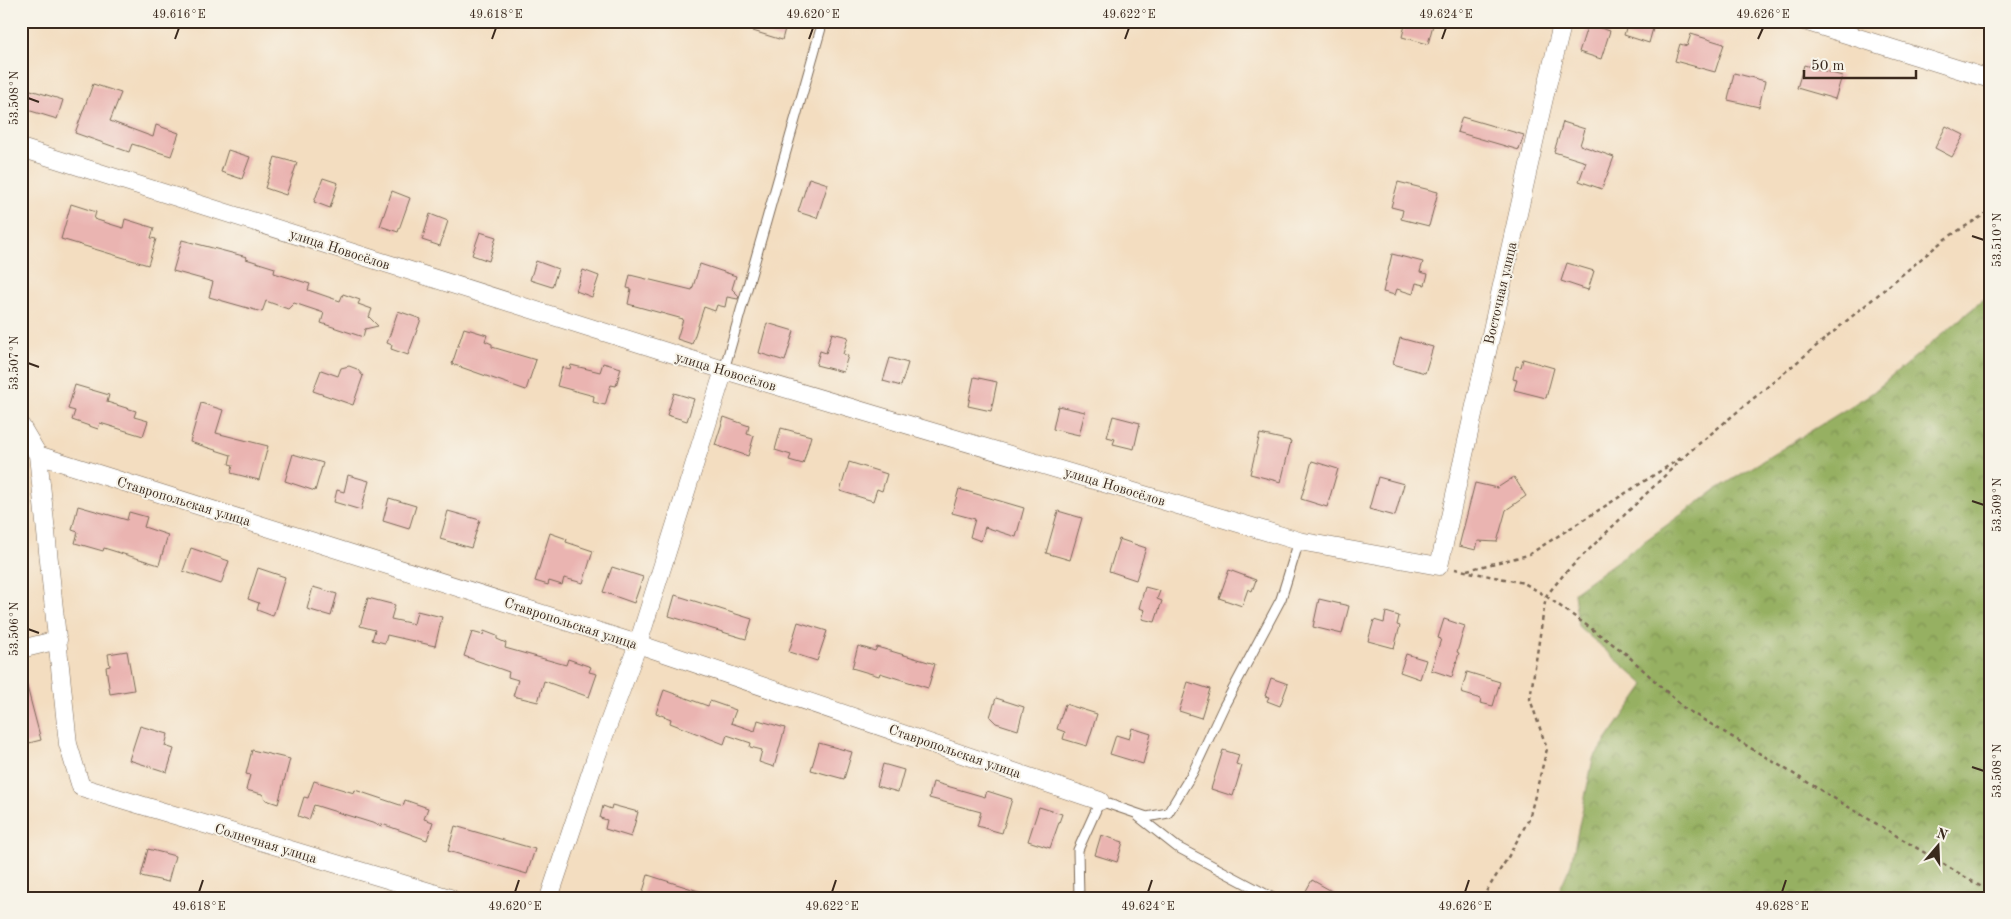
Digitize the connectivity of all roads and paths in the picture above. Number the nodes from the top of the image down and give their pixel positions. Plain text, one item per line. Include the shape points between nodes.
1 (823, 21) edge
2 (1563, 21) edge
3 (1804, 21) edge
4 (1990, 79) edge
5 (21, 148) edge
6 (1990, 211) edge
7 (724, 370) junction
8 (21, 426) edge
9 (1689, 452) junction
10 (38, 455) junction
11 (1299, 541) junction
12 (1439, 566) junction
13 (1464, 570) junction
14 (1546, 596) junction
15 (58, 640) junction
16 (638, 644) junction
17 (21, 649) edge
18 (1100, 801) junction
19 (1133, 812) junction
20 (1990, 892) edge
21 (450, 898) edge
22 (549, 898) edge
23 (1079, 898) edge
24 (1273, 898) edge
25 (1482, 898) edge

1 - 7 lane
2 - 12 street, Восточная улица
3 - 4 street
5 - 7 street, улица Новосёлов
6 - 9 path via 1945,238
7 - 11 street, улица Новосёлов
7 - 16 street
8 - 10 street
9 - 13 path via 1528,555
9 - 14 path
10 - 15 street
10 - 16 street, Ставропольская улица
11 - 12 street, улица Новосёлов
11 - 19 lane via 1281,599 1193,772 1168,813 1147,817
12 - 13 path
13 - 14 path via 1524,583
14 - 20 path via 1625,653 1684,708
14 - 25 path via 1530,699 1546,749 1529,819
15 - 17 street
15 - 21 street, Солнечная улица via 68,744 81,788
16 - 18 street, Ставропольская улица
16 - 22 street
18 - 19 lane
18 - 23 lane via 1078,850
19 - 24 lane via 1177,847

